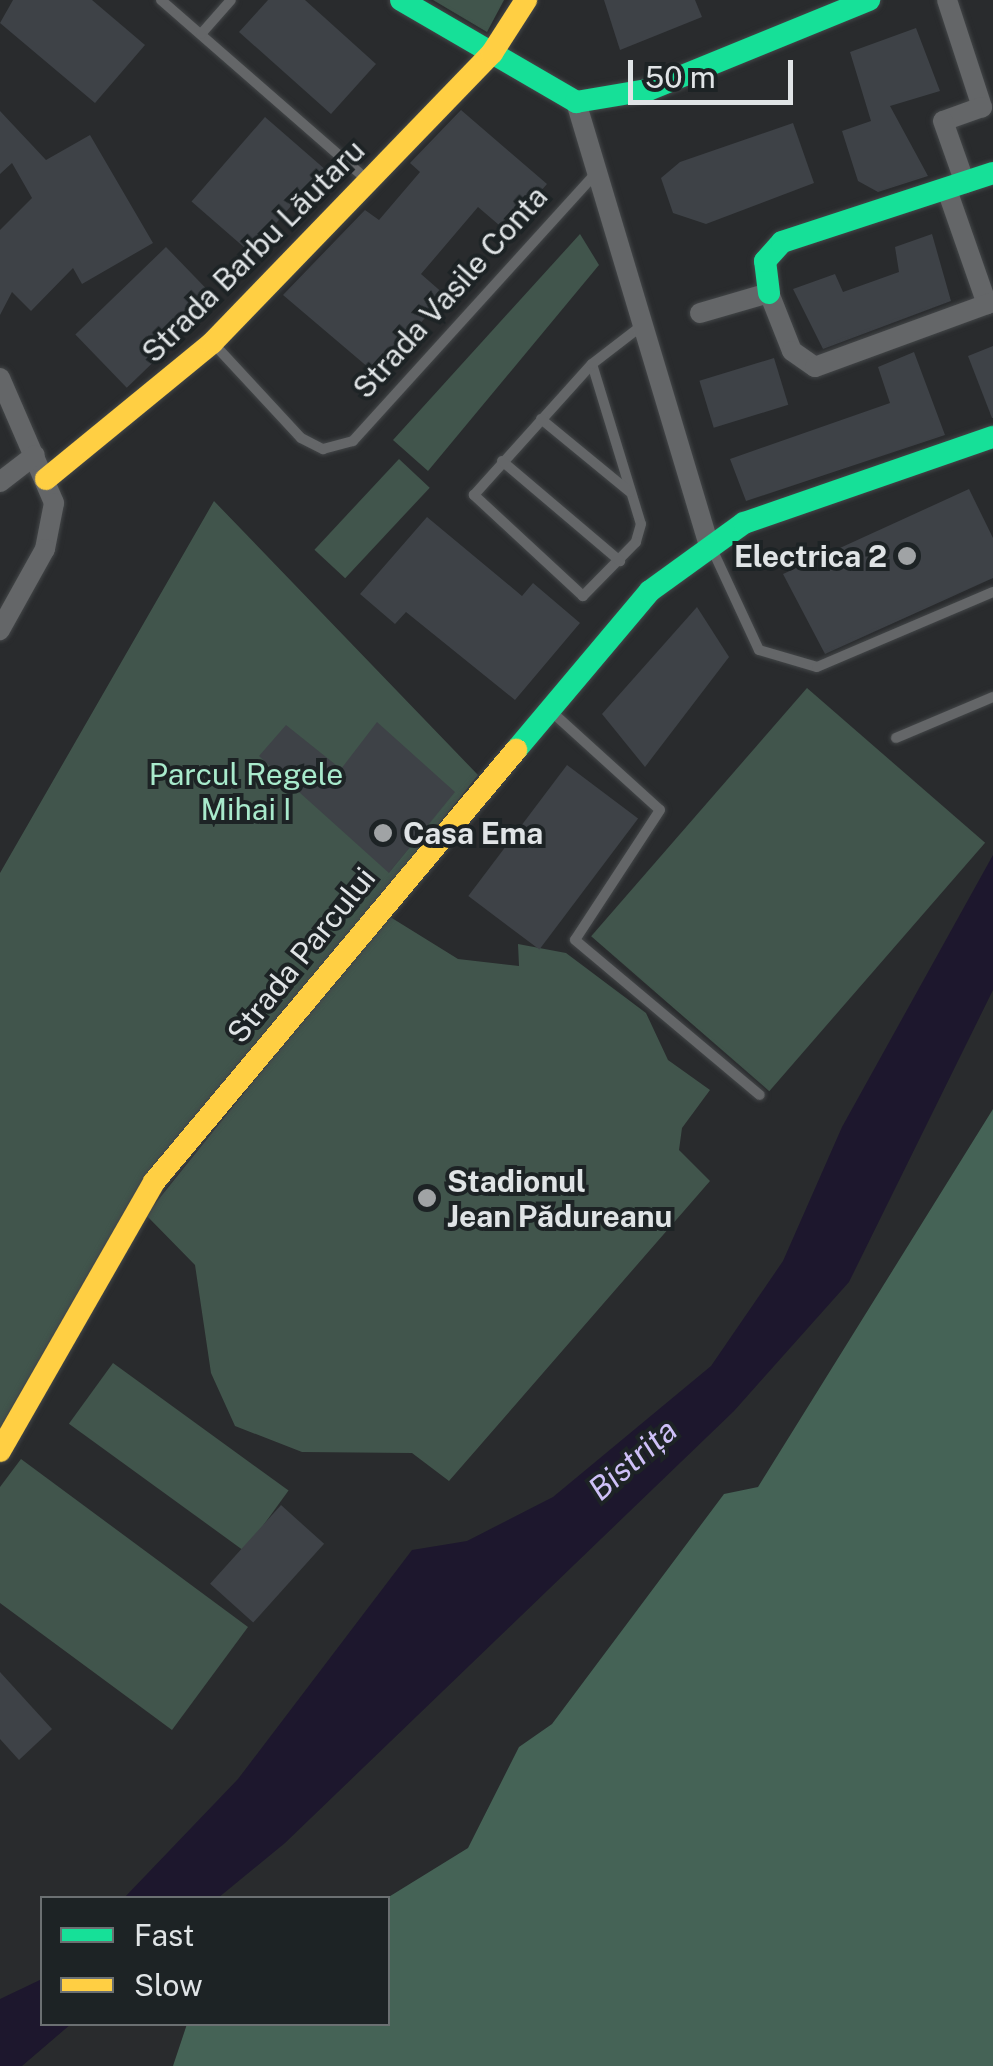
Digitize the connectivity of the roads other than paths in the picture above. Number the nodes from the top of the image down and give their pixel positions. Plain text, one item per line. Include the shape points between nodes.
1 (161, 0) edge
2 (230, 0) edge
3 (400, 0) edge
4 (526, 0) edge
5 (868, 0) edge
6 (948, 0) edge
7 (201, 34) junction
8 (492, 53) junction
9 (576, 102) junction
10 (993, 173) edge
11 (594, 176) junction
12 (368, 181) junction
13 (956, 187) junction
14 (769, 293) junction
15 (990, 303) edge
16 (700, 313) dead end
17 (640, 327) junction
18 (212, 342) junction
19 (592, 364) junction
20 (0, 378) edge
21 (541, 419) junction
22 (991, 443) edge
23 (36, 455) junction
24 (502, 461) junction
25 (46, 479) junction
26 (0, 482) edge
27 (631, 493) junction
28 (708, 541) junction
29 (620, 561) junction
30 (993, 592) edge
31 (0, 630) edge
32 (993, 696) edge
33 (549, 709) junction
34 (896, 738) dead end
35 (760, 1095) dead end
36 (0, 1451) edge

1 - 7 lane
2 - 7 lane
3 - 8 street
4 - 8 street, Strada Barbu Lăutaru
5 - 9 street via 648,90
6 - 13 street via 982,107 942,121
7 - 12 lane
8 - 9 street
8 - 12 street, Strada Barbu Lăutaru
9 - 11 street, Strada Vasile Conta
10 - 13 street
11 - 17 street, Strada Vasile Conta
11 - 18 lane, Strada Vasile Conta via 353,442 323,449 301,438
12 - 18 street, Strada Barbu Lăutaru
13 - 14 street via 782,242 765,261
13 - 15 street
14 - 15 street via 792,351 815,367
14 - 16 street
17 - 19 lane
17 - 28 street, Strada Vasile Conta
18 - 25 street, Strada Barbu Lăutaru
19 - 21 lane
19 - 27 lane
20 - 23 street
21 - 24 lane
21 - 27 lane
22 - 28 street
23 - 25 street
23 - 26 street
24 - 29 lane
24 - 29 lane via 474,504 578,595 592,594
25 - 31 street via 54,520
27 - 29 lane via 640,534
28 - 30 lane via 759,650 817,667
28 - 33 street, Strada Parcului via 650,591
32 - 34 lane
33 - 35 lane via 660,810 576,940
33 - 36 street, Strada Parcului via 154,1182

